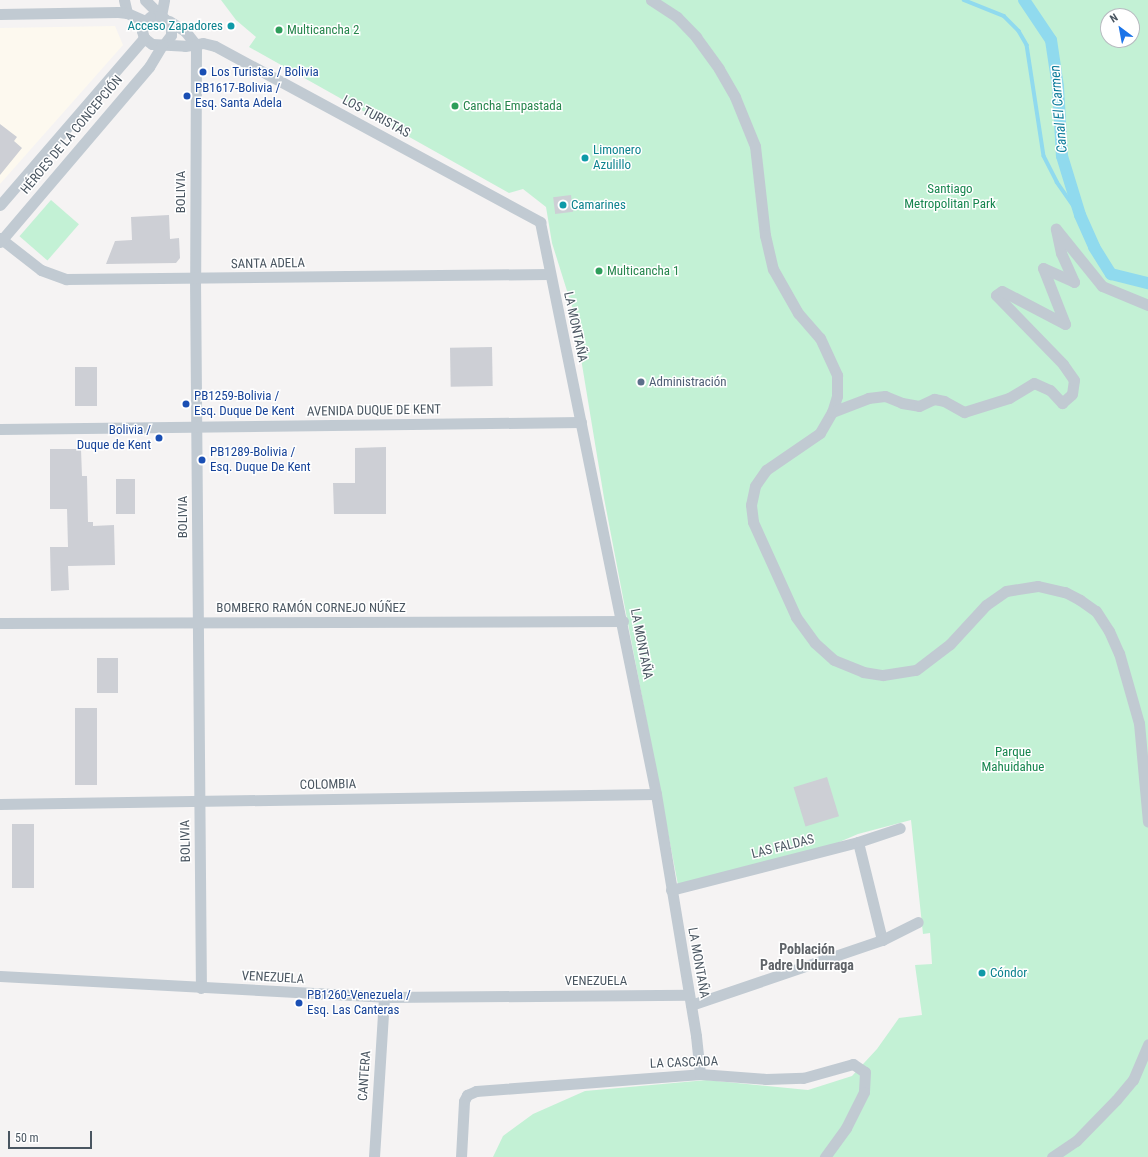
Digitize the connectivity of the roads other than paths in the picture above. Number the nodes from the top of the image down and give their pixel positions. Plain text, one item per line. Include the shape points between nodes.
1 (124, 0) edge
2 (145, 0) edge
3 (164, 0) edge
4 (651, 0) edge
5 (127, 13) junction
6 (0, 14) edge
7 (165, 18) junction
8 (145, 21) junction
9 (144, 38) junction
10 (163, 44) junction
11 (196, 45) junction
12 (0, 205) edge
13 (540, 222) joint
14 (1, 240) edge
15 (549, 274) junction
16 (195, 278) junction
17 (1148, 305) edge
18 (832, 412) junction
19 (581, 422) junction
20 (196, 427) junction
21 (0, 429) edge
22 (623, 621) junction
23 (198, 622) junction
24 (0, 623) edge
25 (656, 794) junction
26 (199, 801) junction
27 (0, 804) edge
28 (1148, 822) edge
29 (900, 828) dead end
30 (858, 842) junction
31 (671, 890) junction
32 (918, 922) dead end
33 (882, 940) junction
34 (0, 976) edge
35 (201, 988) junction
36 (384, 997) junction
37 (690, 1000) junction
38 (1148, 1044) edge
39 (700, 1074) junction
40 (374, 1157) edge
41 (461, 1157) edge
42 (825, 1157) edge
43 (1052, 1157) edge

1 - 5 street
2 - 7 street
3 - 7 street
4 - 18 street via 677,17 696,37 719,69 745,118 755,146 767,251 780,285 829,354 837,375 837,396
5 - 6 street
5 - 8 street
7 - 8 street via 154,15
7 - 10 street via 172,31
7 - 11 street via 185,31
8 - 9 street via 142,28
9 - 10 street via 152,44
9 - 12 street, HÉROES DE LA CONCEPCIÓN
10 - 11 street, LOS TURISTAS
10 - 14 street, HÉROES DE LA CONCEPCIÓN via 149,66
11 - 13 street, LOS TURISTAS via 215,46
11 - 16 street, BOLIVIA
13 - 15 street, LA MONTAÑA
14 - 16 street, SANTA ADELA via 41,270 60,278
15 - 16 street, SANTA ADELA
15 - 19 street, LA MONTAÑA
16 - 20 street, BOLIVIA
17 - 18 street via 1102,286 1056,229 1061,253 1074,282 1043,268 1065,324 1002,291 996,295 1063,364 1074,380 1072,394 1062,403 1050,390 1034,383 1009,398 964,412 944,401 934,399 919,406 885,396 868,398
18 - 28 street via 820,433 766,470 755,486 751,505 753,522 796,617 815,643 834,660 863,672 883,674 916,670 950,644 986,605 1006,591 1038,586 1065,592 1096,611 1110,631 1120,653 1140,728
19 - 20 street, AVENIDA DUQUE DE KENT
19 - 22 street, LA MONTAÑA
20 - 21 street, AVENIDA DUQUE DE KENT
20 - 23 street, BOLIVIA
22 - 23 street, BOMBERO RAMÓN CORNEJO NÚÑEZ
22 - 25 street, LA MONTAÑA
23 - 24 street, BOMBERO RAMÓN CORNEJO NÚÑEZ
23 - 26 street, BOLIVIA
25 - 26 street, COLOMBIA
25 - 31 street, LA MONTAÑA
26 - 27 street, COLOMBIA
26 - 35 street, BOLIVIA
29 - 30 street, LAS FALDAS
30 - 31 street, LAS FALDAS
30 - 33 street
31 - 37 street, LA MONTAÑA
32 - 33 street, VENEZUELA
33 - 37 street, VENEZUELA
34 - 35 street, VENEZUELA
35 - 36 street, VENEZUELA
36 - 37 street, VENEZUELA
36 - 40 street, CANTERA
37 - 39 street, LA MONTAÑA
38 - 43 street via 1133,1080 1076,1141
39 - 41 street, LA CASCADA via 476,1091 467,1095 464,1101
39 - 42 street, LA CASCADA via 766,1079 803,1078 854,1064 865,1072 864,1092 846,1128

